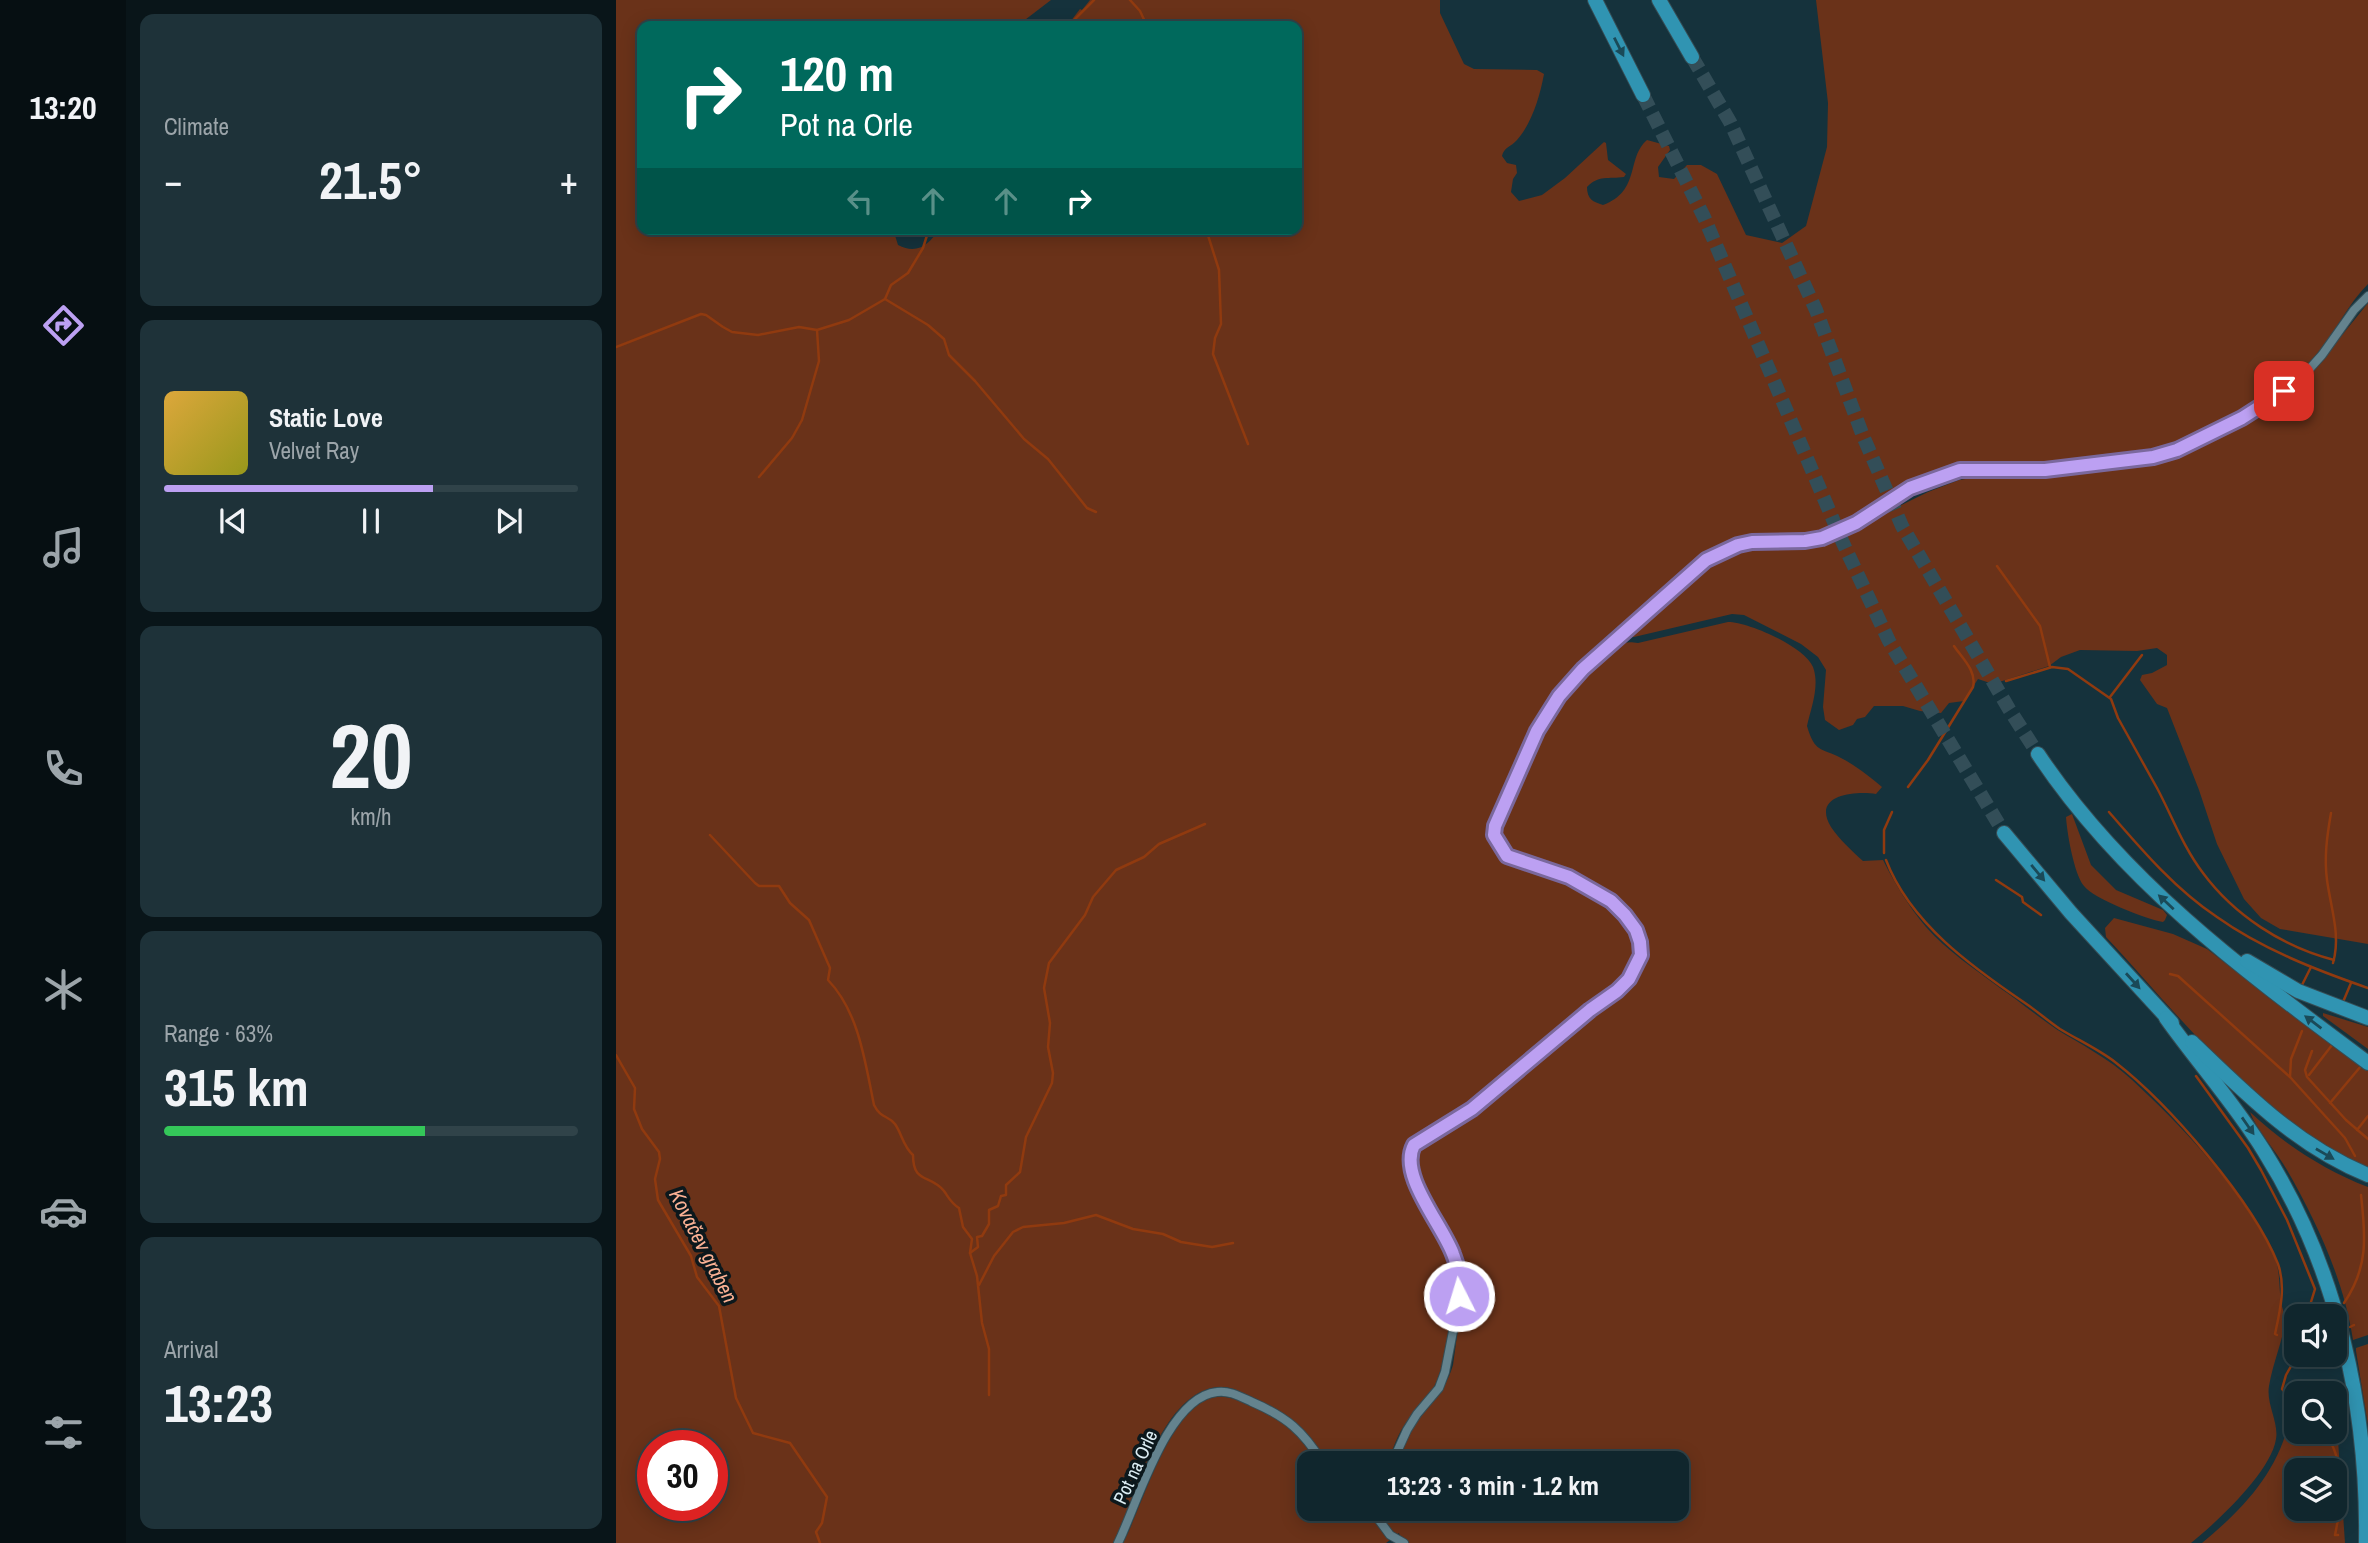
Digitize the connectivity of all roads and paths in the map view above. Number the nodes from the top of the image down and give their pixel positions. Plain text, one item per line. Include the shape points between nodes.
1 (1595, 0) edge
2 (1659, 0) edge
3 (1692, 57) tunnel mouth
4 (1643, 95) tunnel mouth
5 (2368, 296) edge
6 (2038, 754) tunnel mouth
7 (2004, 833) tunnel mouth
8 (2217, 947) junction
9 (2166, 1018) junction
10 (2368, 1018) edge
11 (2368, 1063) edge
12 (2368, 1175) edge
13 (1314, 1451) edge
14 (1397, 1451) edge
15 (1380, 1521) edge
16 (1118, 1543) edge
17 (1404, 1543) edge
18 (2366, 1543) edge

1 -> 4 highway
2 - 3 highway
5 - 14 street via 2304,375 2242,418 2177,450 2045,470 1960,470 1910,488 1856,523 1822,538 1752,542 1722,551 1689,573 1559,696 1537,731 1501,808 1494,835 1507,856 1569,877 1611,901 1636,930 1641,955 1617,991 1472,1109 1414,1145 1410,1153 1413,1175 1453,1252 1460,1282 1445,1372
8 -> 6 highway via 2118,855
7 -> 9 highway
8 - 10 highway via 2298,991
11 -> 8 highway
9 -> 12 highway via 2283,1126 2325,1155
9 -> 18 highway via 2251,1131 2290,1195 2321,1263 2347,1348 2363,1445
13 - 16 street, Pot na Orle via 1300,1431 1276,1413 1227,1392 1211,1393 1186,1409 1167,1433
15 - 17 street

